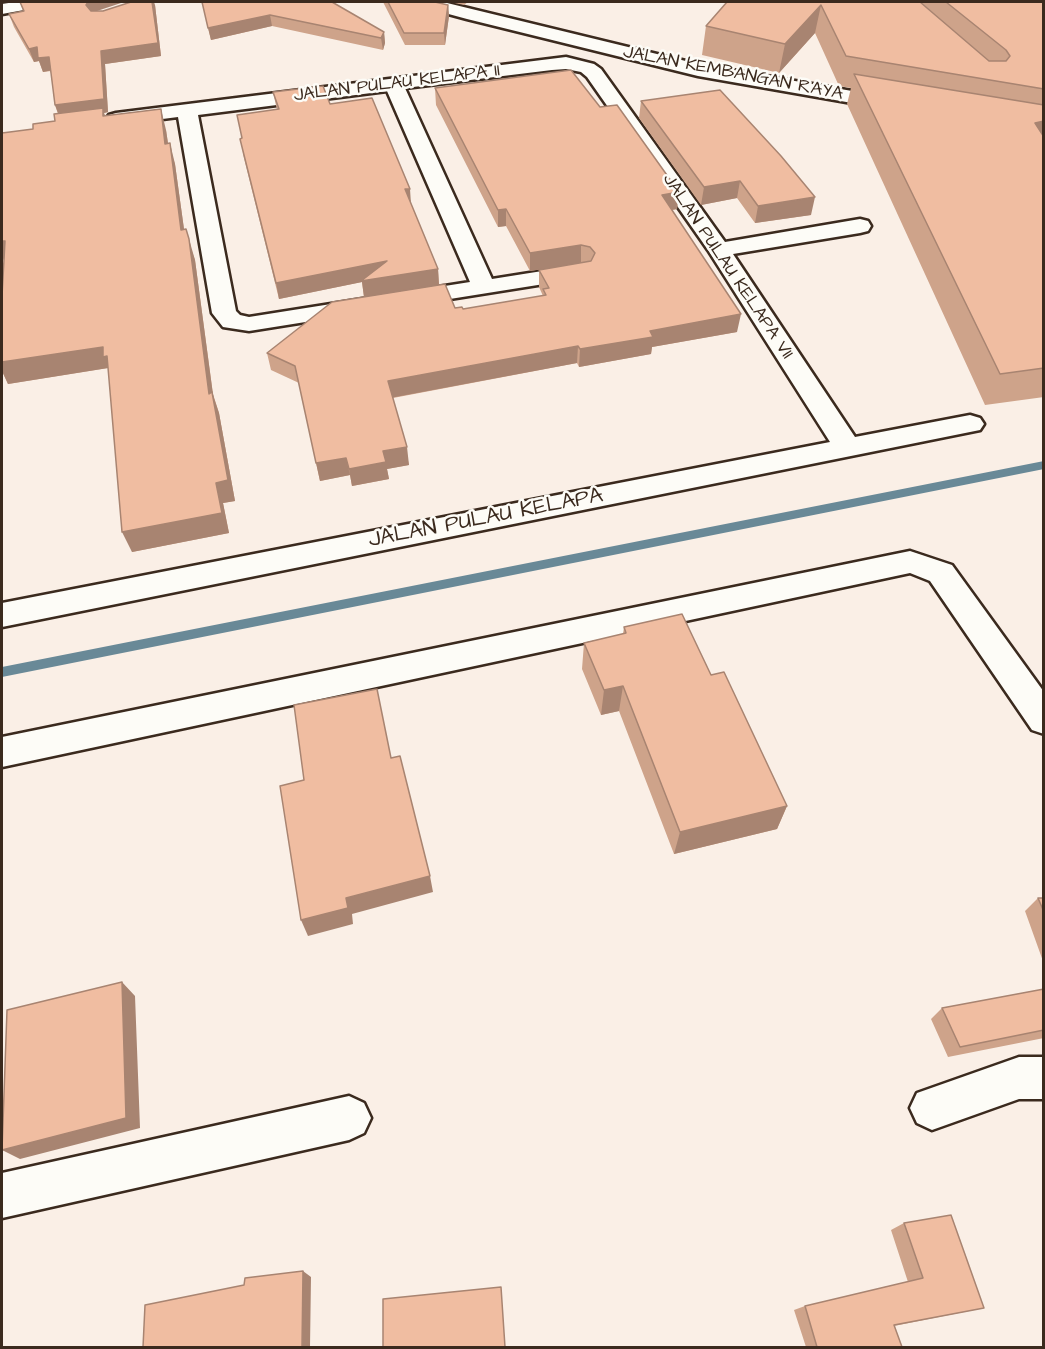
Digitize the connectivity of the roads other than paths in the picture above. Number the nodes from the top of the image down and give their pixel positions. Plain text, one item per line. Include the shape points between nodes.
1 (40, 2) edge
2 (425, 2) edge
3 (2, 9) edge
4 (579, 65) joint
5 (394, 84) junction
6 (915, 108) edge
7 (187, 110) junction
8 (94, 122) edge
9 (860, 226) dead end
10 (718, 250) junction
11 (580, 272) edge
12 (484, 287) junction
13 (970, 424) dead end
14 (847, 447) junction
15 (2, 615) edge
16 (1044, 720) edge
17 (2, 752) edge
18 (1044, 1078) edge
19 (932, 1108) dead end
20 (349, 1118) dead end
21 (2, 1196) edge

1 - 3 street
2 - 6 street, JALAN KEMBANGAN RAYA via 698,70
4 - 5 street, JALAN PULAU KELAPA II via 552,64
4 - 10 street, JALAN PULAU KELAPA VII via 594,73
5 - 7 street, JALAN PULAU KELAPA II
5 - 12 street
7 - 8 street, JALAN PULAU KELAPA II
7 - 12 street via 224,313 232,322 249,324
9 - 10 street
10 - 14 street, JALAN PULAU KELAPA VII
11 - 12 street
13 - 14 street, JALAN PULAU KELAPA
14 - 15 street, JALAN PULAU KELAPA
16 - 17 street via 941,573 910,562
18 - 19 street via 1019,1078
20 - 21 street

